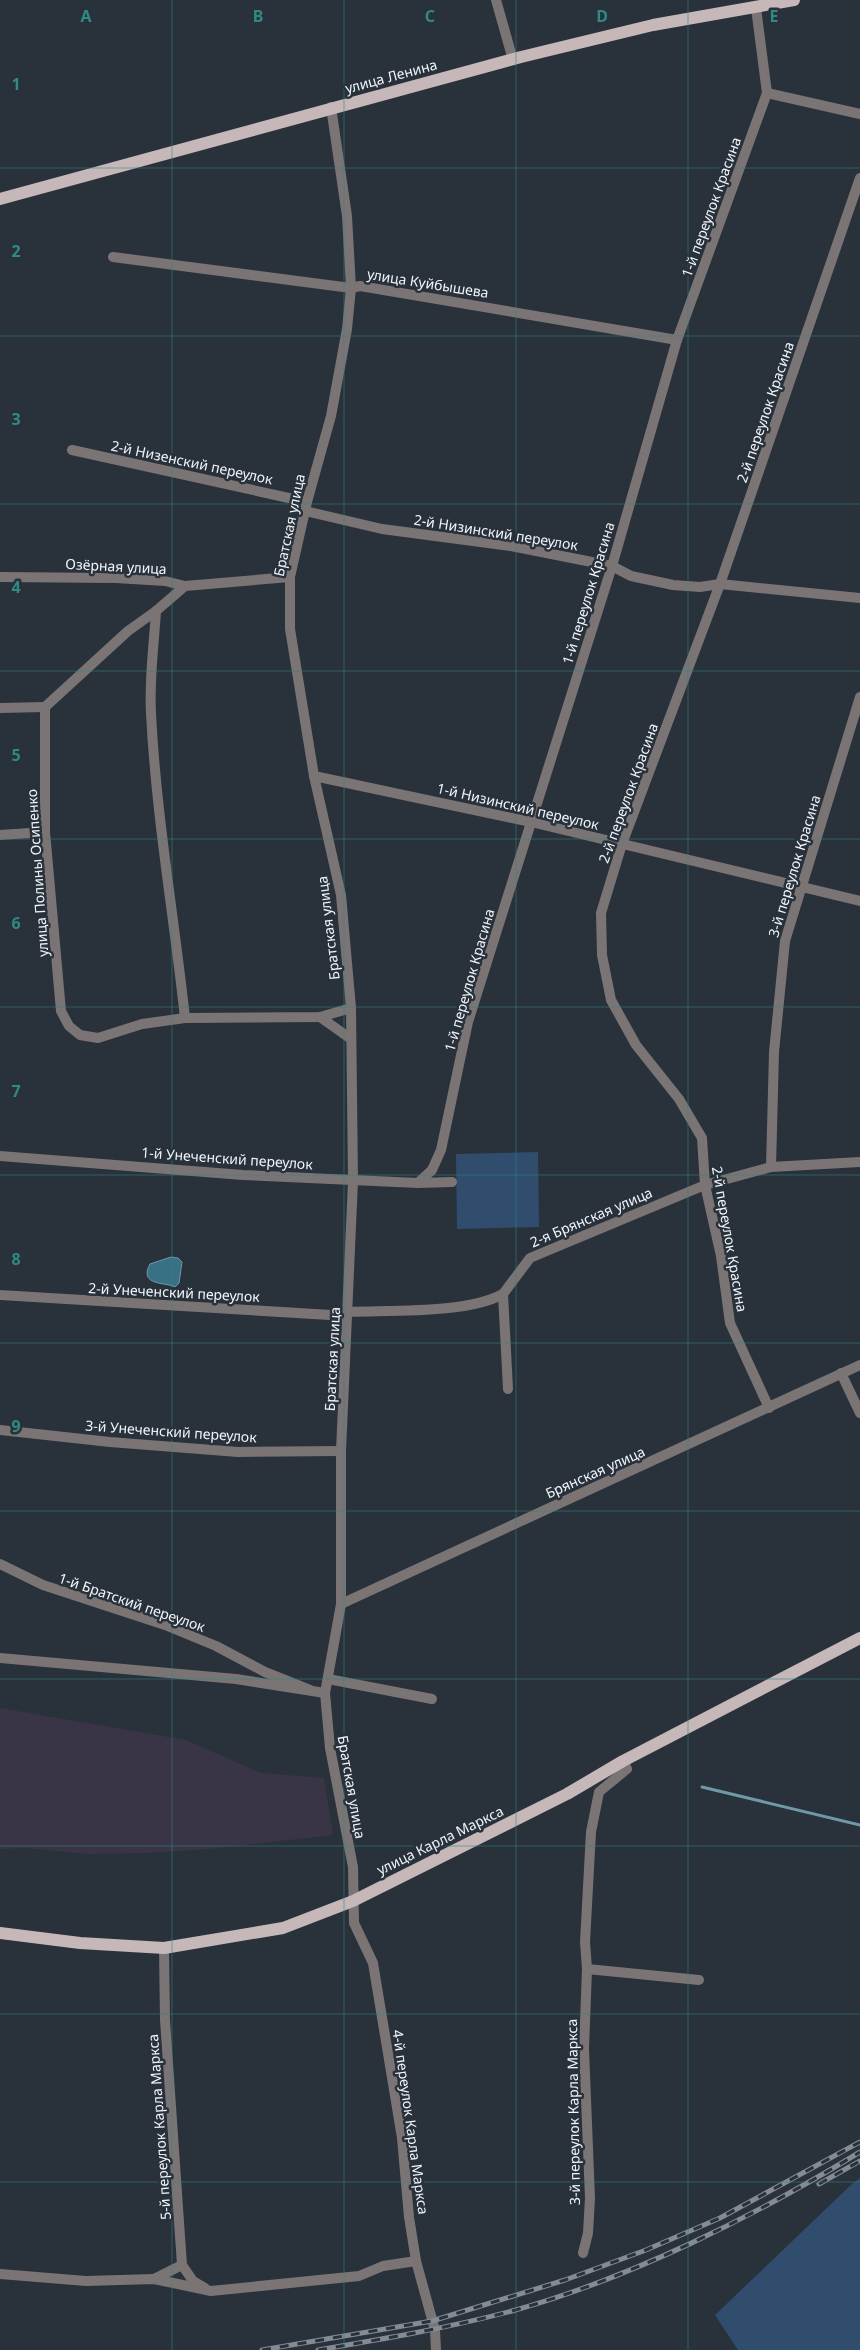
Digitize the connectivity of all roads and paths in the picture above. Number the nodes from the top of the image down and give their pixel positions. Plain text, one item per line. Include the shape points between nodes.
1 (496, 0) edge
2 (794, 0) edge
3 (756, 8) junction
4 (513, 60) junction
5 (767, 93) junction
6 (331, 107) junction
7 (860, 114) edge
8 (860, 178) edge
9 (0, 199) edge
10 (113, 257) dead end
11 (351, 288) junction
12 (677, 340) junction
13 (72, 450) dead end
14 (306, 506) junction
15 (612, 566) junction
16 (0, 577) edge
17 (290, 577) junction
18 (720, 584) junction
19 (185, 586) junction
20 (860, 598) edge
21 (156, 611) junction
22 (860, 697) edge
23 (44, 707) junction
24 (0, 708) edge
25 (314, 776) junction
26 (531, 822) junction
27 (45, 832) junction
28 (0, 835) edge
29 (622, 844) junction
30 (803, 887) junction
31 (860, 901) edge
32 (351, 1008) junction
33 (320, 1017) junction
34 (185, 1018) junction
35 (351, 1039) junction
36 (0, 1156) edge
37 (860, 1162) edge
38 (771, 1167) junction
39 (353, 1181) junction
40 (452, 1182) dead end
41 (418, 1183) junction
42 (705, 1186) junction
43 (503, 1294) junction
44 (0, 1295) edge
45 (347, 1314) junction
46 (860, 1365) edge
47 (841, 1374) junction
48 (508, 1389) dead end
49 (769, 1408) junction
50 (860, 1413) edge
51 (0, 1430) edge
52 (341, 1451) junction
53 (0, 1564) edge
54 (341, 1604) junction
55 (860, 1638) edge
56 (0, 1658) edge
57 (328, 1679) junction
58 (310, 1690) junction
59 (325, 1693) junction
60 (432, 1699) dead end
61 (623, 1761) junction
62 (353, 1900) junction
63 (0, 1933) edge
64 (164, 1948) junction
65 (587, 1969) junction
66 (699, 1980) dead end
67 (583, 2253) dead end
68 (416, 2261) junction
69 (182, 2265) junction
70 (0, 2274) edge
71 (154, 2279) junction
72 (210, 2291) junction
73 (436, 2350) edge

1 - 4 street
2 - 3 main road, улица Ленина
3 - 4 main road, улица Ленина via 653,26
3 - 5 street, 1-й переулок Красина
4 - 6 main road, улица Ленина
5 - 7 street
5 - 12 street, 1-й переулок Красина
6 - 9 main road, улица Ленина
6 - 11 street, Братская улица via 347,216
8 - 18 street, 2-й переулок Красина
10 - 11 street, улица Куйбышева
11 - 12 street, улица Куйбышева via 360,286
11 - 14 street, Братская улица via 331,416
12 - 15 street, 1-й переулок Красина
13 - 14 street, 2-й Низенский переулок
14 - 15 street, 2-й Низинский переулок via 382,529 510,546
14 - 17 street, Братская улица
15 - 18 street, 2-й Низинский переулок via 631,576 673,585 700,587
15 - 26 street, 1-й переулок Красина
16 - 19 street, Озёрная улица via 116,578 165,581
17 - 19 street, Озёрная улица
17 - 25 street, Братская улица via 290,629
18 - 20 street, 2-й Низинский переулок
18 - 29 street, 2-й переулок Красина
19 - 21 street
21 - 23 street via 128,631
21 - 34 street via 151,720 158,813
22 - 30 street, 3-й переулок Красина
23 - 24 street
23 - 27 street, улица Полины Осипенко
25 - 26 street, 1-й Низинский переулок
25 - 32 street, Братская улица via 340,895
26 - 29 street, 1-й Низинский переулок
26 - 41 street, 1-й переулок Красина via 468,1022 441,1150 432,1170
27 - 28 street
27 - 34 street, улица Полины Осипенко via 61,1011 69,1026 80,1035 98,1038 142,1024
29 - 30 street, 1-й Низинский переулок
29 - 42 street, 2-й переулок Красина via 602,913 602,955 611,1000 636,1044 679,1099 702,1138
30 - 31 street, 1-й Низинский переулок
30 - 38 street, 3-й переулок Красина via 785,941 774,1052
32 - 33 street
32 - 35 street, Братская улица
33 - 34 street
33 - 35 street
35 - 39 street, Братская улица
36 - 39 street, 1-й Унеченский переулок
37 - 38 street, 2-я Брянская улица
38 - 42 street, 2-я Брянская улица
39 - 41 street, 1-й Унеченский переулок
39 - 45 street, Братская улица
40 - 41 street, 1-й Унеченский переулок
42 - 43 street, 2-я Брянская улица via 530,1258
42 - 49 street, 2-й переулок Красина via 721,1256 730,1323
43 - 45 street via 489,1301 459,1307
43 - 48 street
44 - 45 street, 2-й Унеченский переулок
45 - 52 street, Братская улица
46 - 47 street, Брянская улица
47 - 49 street, Брянская улица
47 - 50 street
49 - 54 street, Брянская улица
51 - 52 street, 3-й Унеченский переулок via 238,1452
52 - 54 street, Братская улица
53 - 58 street, 1-й Братский переулок via 43,1585 165,1625
54 - 57 street, Братская улица
55 - 61 main road, улица Карла Маркса
56 - 58 street, 1-й Братский переулок via 236,1679
57 - 59 street, Братская улица
57 - 60 street
58 - 59 street, 1-й Братский переулок
59 - 62 street, Братская улица via 330,1748 353,1867
61 - 62 main road, улица Карла Маркса via 567,1794
61 - 65 street, 3-й переулок Карла Маркса via 627,1770 599,1792 592,1832 585,1942
62 - 64 main road, улица Карла Маркса via 283,1928
62 - 68 street, 4-й переулок Карла Маркса via 354,1923 373,1963 381,2007 402,2138
63 - 64 main road, улица Карла Маркса via 80,1943
64 - 69 street, 5-й переулок Карла Маркса via 164,2020
65 - 66 street
65 - 67 street, 3-й переулок Карла Маркса via 584,2049 590,2198
68 - 72 street via 382,2266 359,2276 341,2279
68 - 73 street, 4-й переулок Карла Маркса via 435,2330
69 - 71 street
69 - 72 street via 194,2281
70 - 71 street via 86,2281
71 - 72 street

